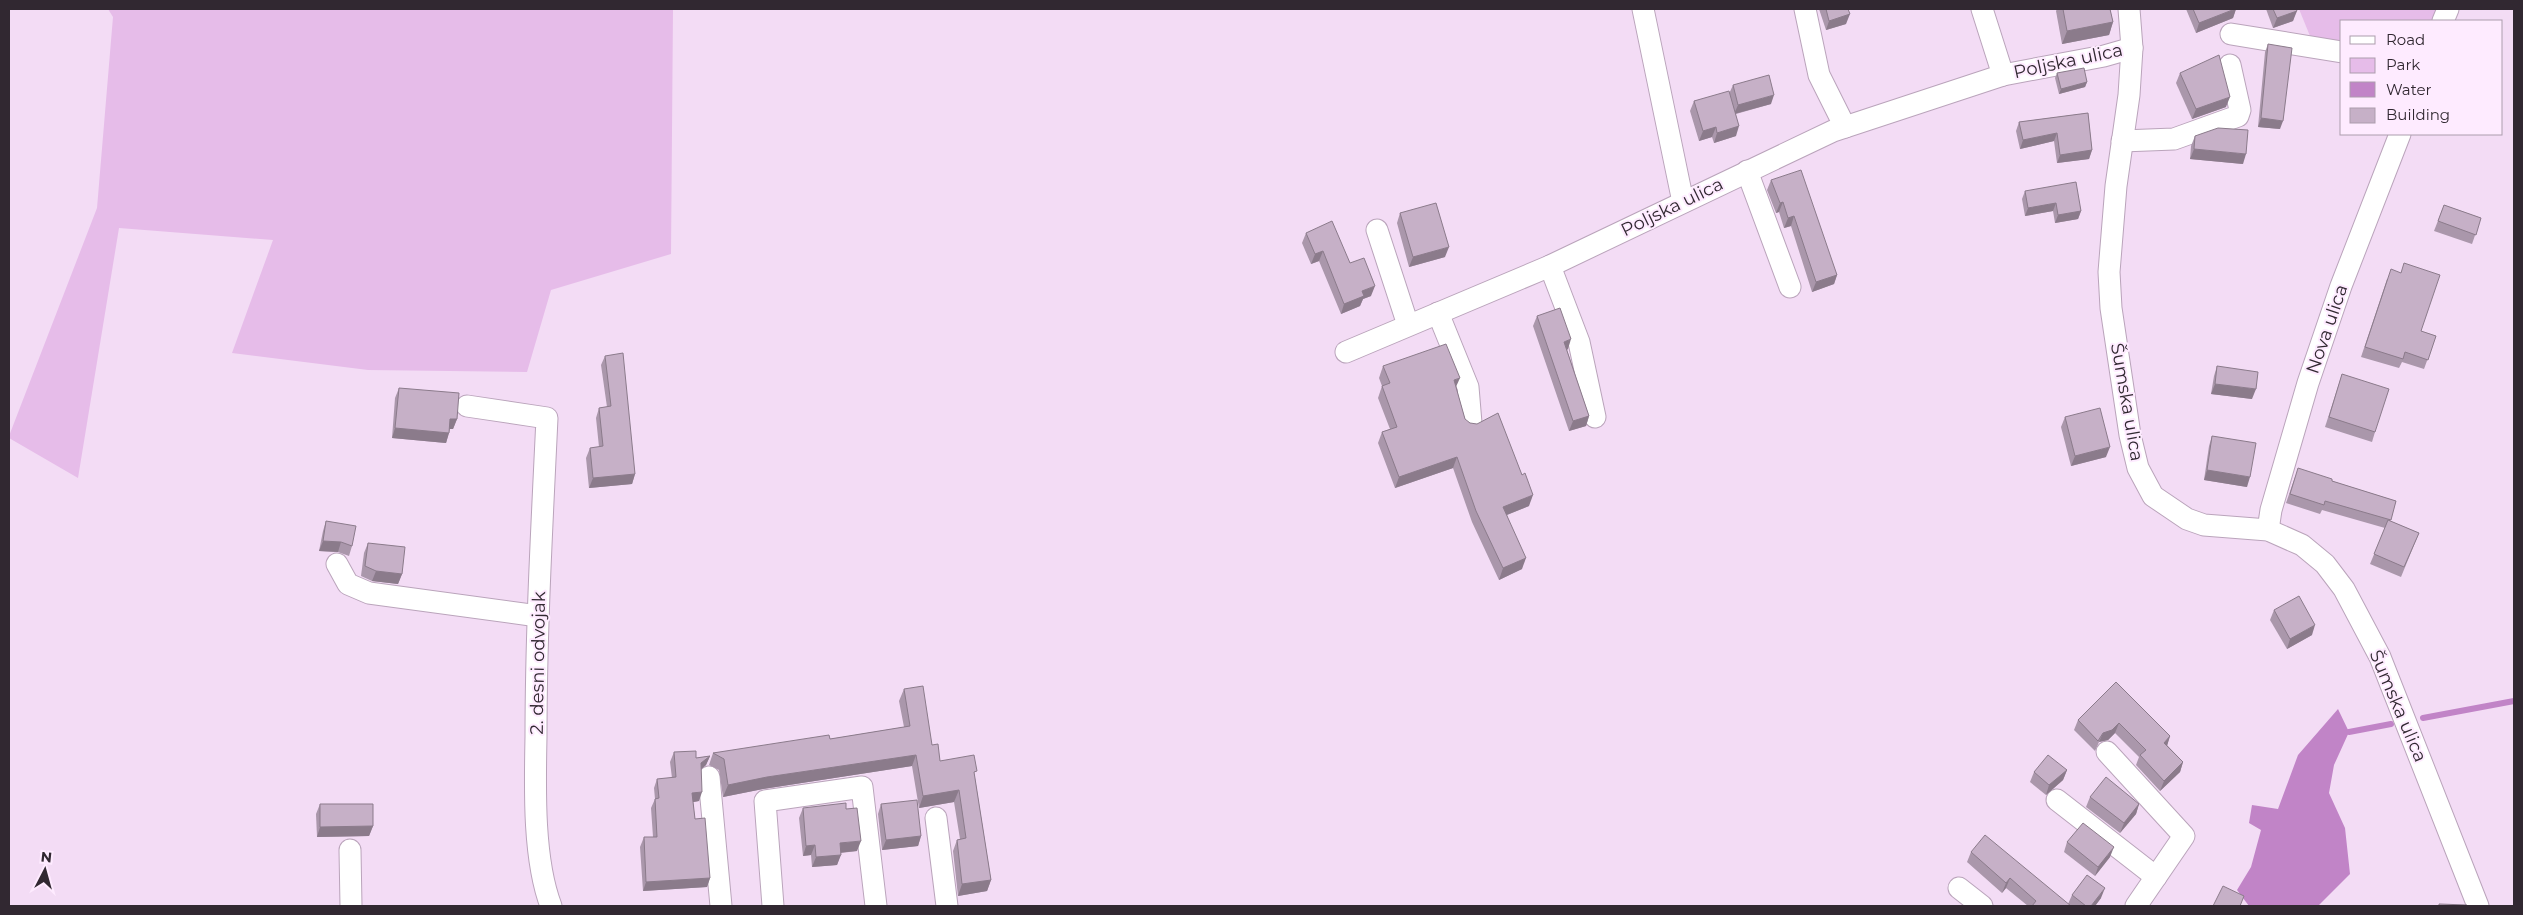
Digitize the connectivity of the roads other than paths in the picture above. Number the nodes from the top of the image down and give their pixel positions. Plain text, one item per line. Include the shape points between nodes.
1 (1643, 9) edge
2 (1805, 9) edge
3 (1982, 9) edge
4 (2128, 9) edge
5 (2231, 34) dead end
6 (2132, 48) junction
7 (2340, 52) edge
8 (2230, 65) dead end
9 (2003, 75) junction
10 (1845, 127) junction
11 (2400, 135) edge
12 (2122, 141) junction
13 (1747, 171) junction
14 (1683, 202) junction
15 (1377, 230) dead end
16 (1550, 266) junction
17 (1790, 287) dead end
18 (1438, 313) junction
19 (1408, 325) junction
20 (1346, 352) dead end
21 (467, 406) dead end
22 (1596, 417) dead end
23 (1471, 423) edge
24 (2268, 530) junction
25 (337, 564) dead end
26 (538, 616) junction
27 (2107, 752) dead end
28 (709, 777) dead end
29 (2057, 800) dead end
30 (936, 818) dead end
31 (350, 850) dead end
32 (2156, 877) junction
33 (1959, 888) dead end
34 (351, 906) edge
35 (551, 906) edge
36 (721, 906) edge
37 (773, 906) edge
38 (876, 906) edge
39 (947, 906) edge
40 (1982, 906) edge
41 (2136, 906) edge
42 (2478, 906) edge

1 - 14 street
2 - 10 street via 1819,75
3 - 9 street, Poljska ulica
4 - 6 street, Šumska ulica
5 - 7 street
6 - 9 street, Poljska ulica
6 - 12 street, Šumska ulica
8 - 12 street via 2240,110 2238,116 2174,139
9 - 10 street, Poljska ulica
10 - 13 street, Poljska ulica
11 - 24 street, Nova ulica via 2308,383
12 - 24 street, Šumska ulica via 2112,227 2110,281 2130,435 2138,468 2153,496 2187,519 2204,525
13 - 14 street, Poljska ulica
13 - 17 street
14 - 16 street, Poljska ulica
15 - 19 street
16 - 18 street, Poljska ulica
16 - 22 street via 1579,342
18 - 19 street, Poljska ulica
18 - 23 street via 1468,387
19 - 20 street, Poljska ulica
21 - 26 street, 2. desni odvojak via 546,418
24 - 42 street, Šumska ulica via 2302,545 2325,564 2344,590 2380,657
25 - 26 street via 348,584 368,593
26 - 35 street, 2. desni odvojak via 535,793 541,860
27 - 32 street via 2184,836
28 - 36 street
29 - 32 street
30 - 39 street
31 - 34 street
32 - 41 street
33 - 40 street
37 - 38 street via 765,801 862,787

